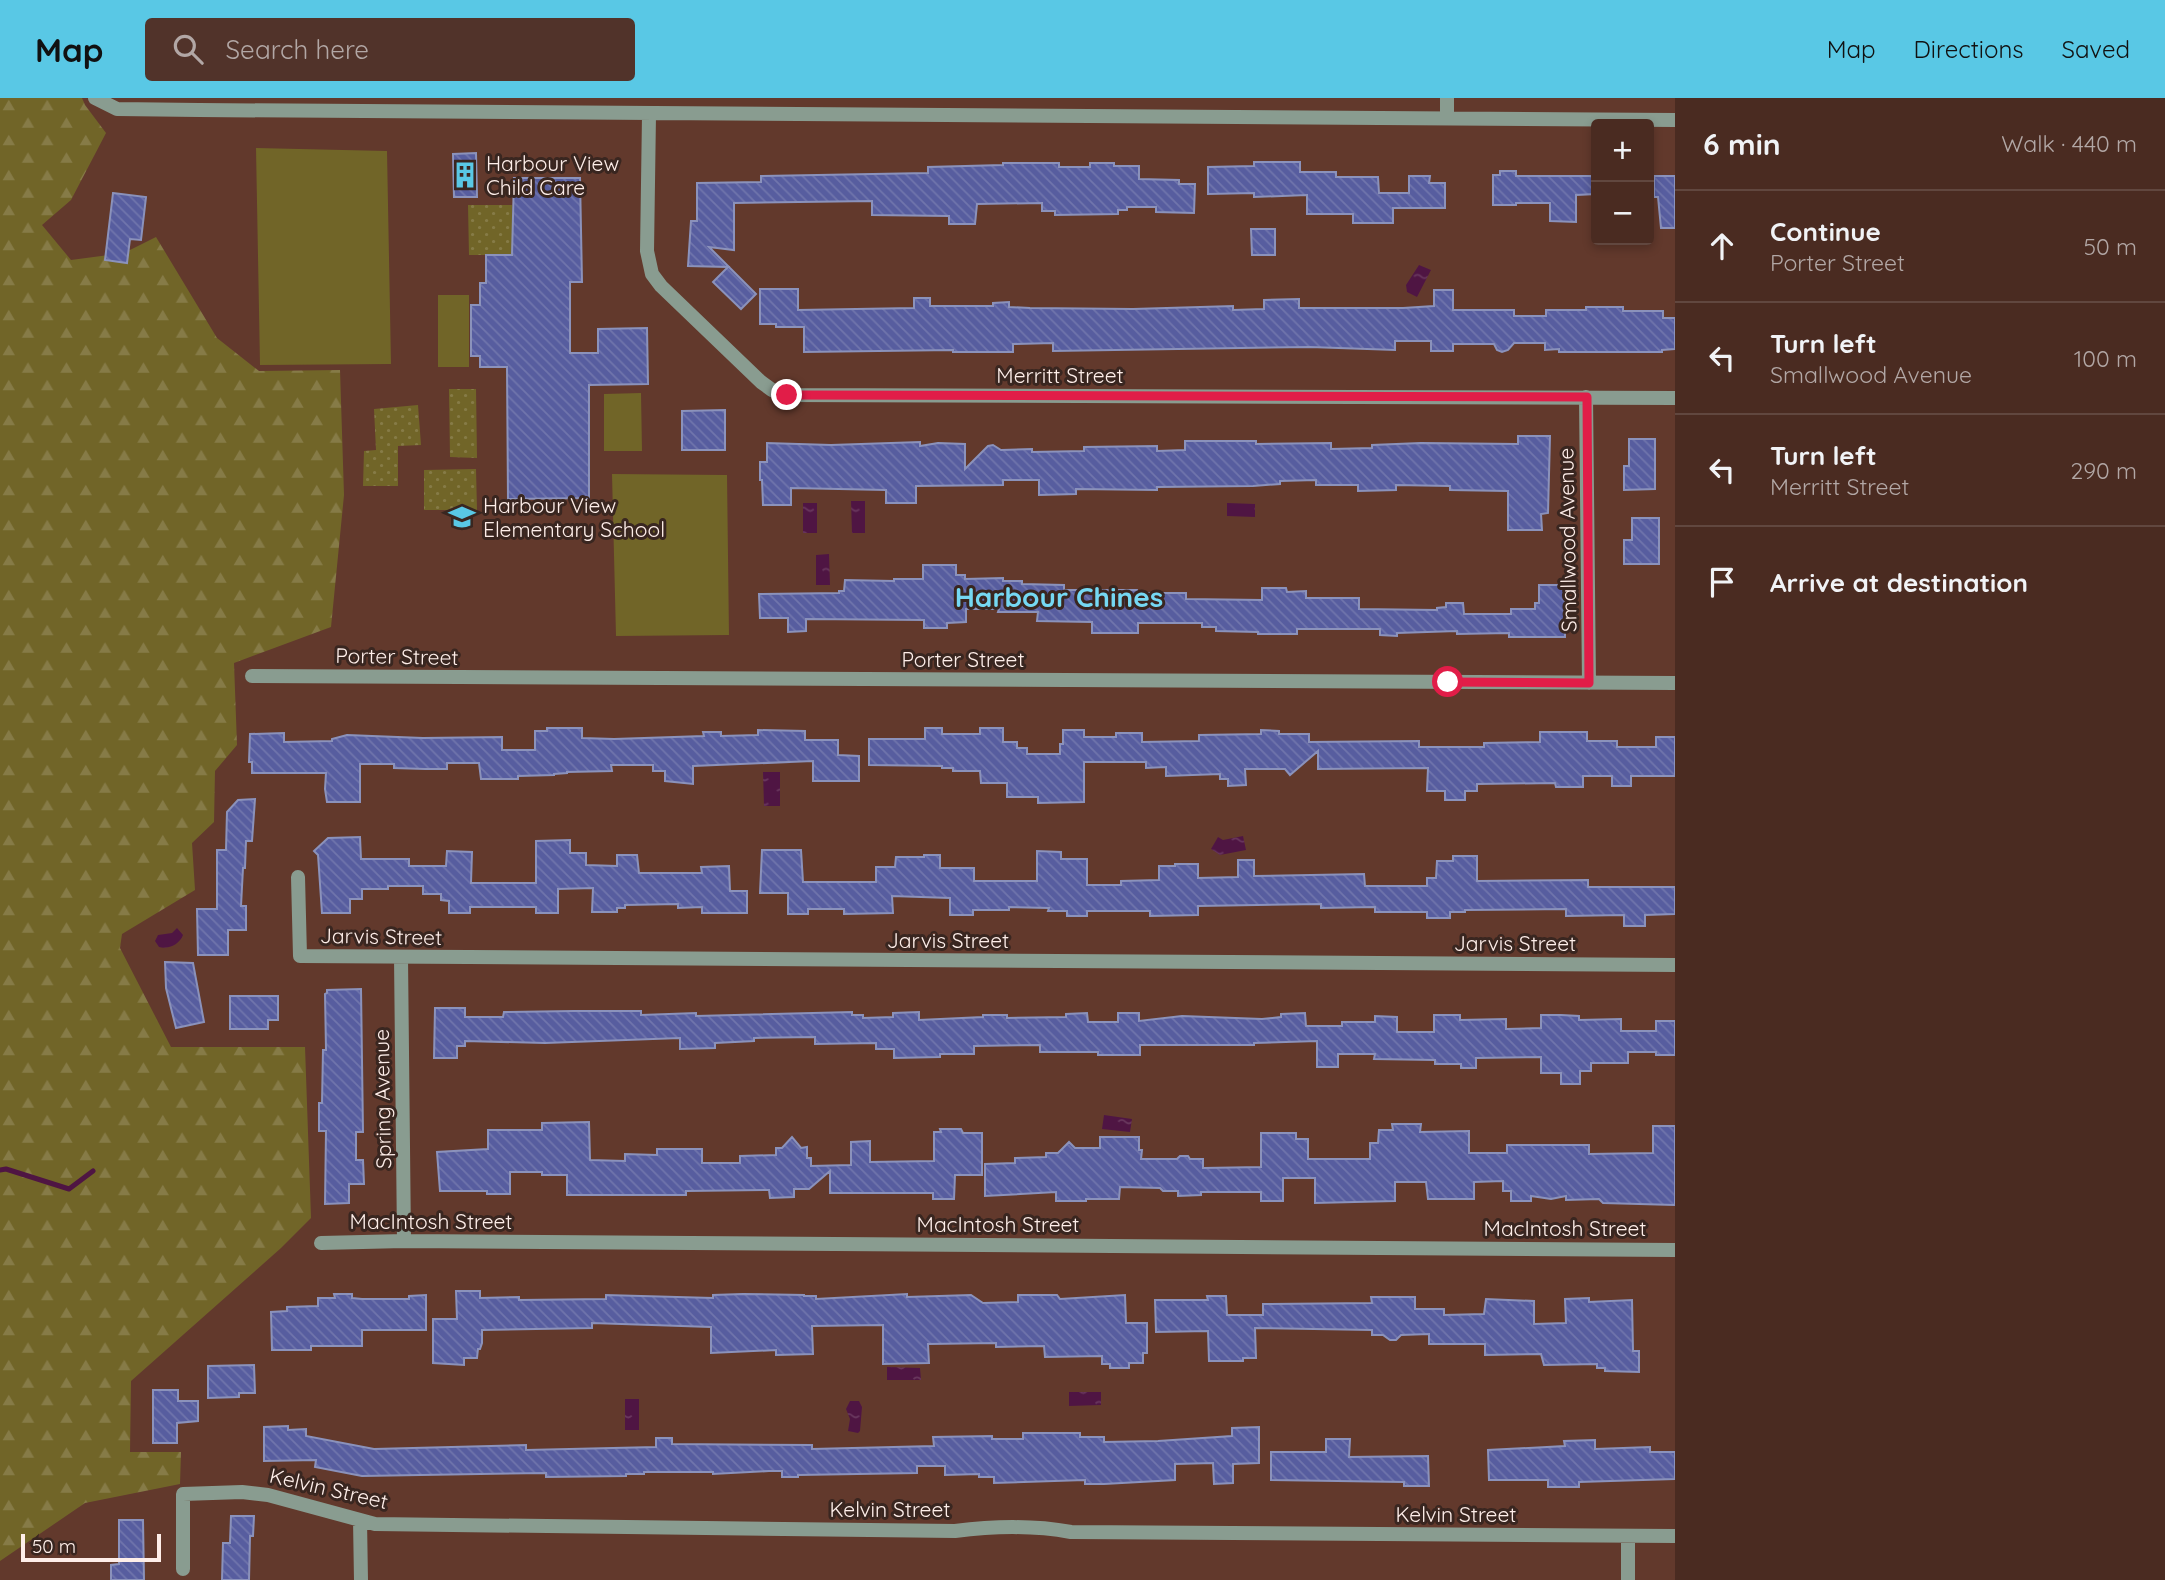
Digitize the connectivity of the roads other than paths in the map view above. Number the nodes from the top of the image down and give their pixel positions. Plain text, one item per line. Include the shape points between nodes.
1 (95, 98) edge
2 (1447, 98) edge
3 (339, 104) edge
4 (649, 115) junction
5 (1447, 117) junction
6 (1675, 120) edge
7 (1587, 397) junction
8 (1675, 398) edge
9 (252, 676) dead end
10 (1589, 683) junction
11 (1675, 683) edge
12 (298, 877) dead end
13 (401, 957) junction
14 (1675, 965) edge
15 (404, 1241) junction
16 (321, 1243) dead end
17 (1675, 1250) edge
18 (360, 1520) junction
19 (1628, 1536) junction
20 (1675, 1536) edge
21 (183, 1569) dead end
22 (361, 1580) edge
23 (1628, 1580) edge

1 - 3 street via 117,109
2 - 5 street
3 - 4 street
4 - 5 street
4 - 7 street, Merritt Street via 647,251 652,274 761,382 787,395
5 - 6 street
7 - 8 street, Merritt Street
7 - 10 street, Smallwood Avenue
9 - 10 street, Porter Street
10 - 11 street, Porter Street
12 - 13 street, Jarvis Street via 300,956
13 - 14 street, Jarvis Street
13 - 15 street, Spring Avenue
15 - 16 street, MacIntosh Street
15 - 17 street, MacIntosh Street
18 - 19 street, Kelvin Street via 417,1525 955,1531 1042,1527 1071,1532
18 - 21 street, Kelvin Street via 268,1494 183,1494
18 - 22 street
19 - 20 street, Kelvin Street
19 - 23 street

